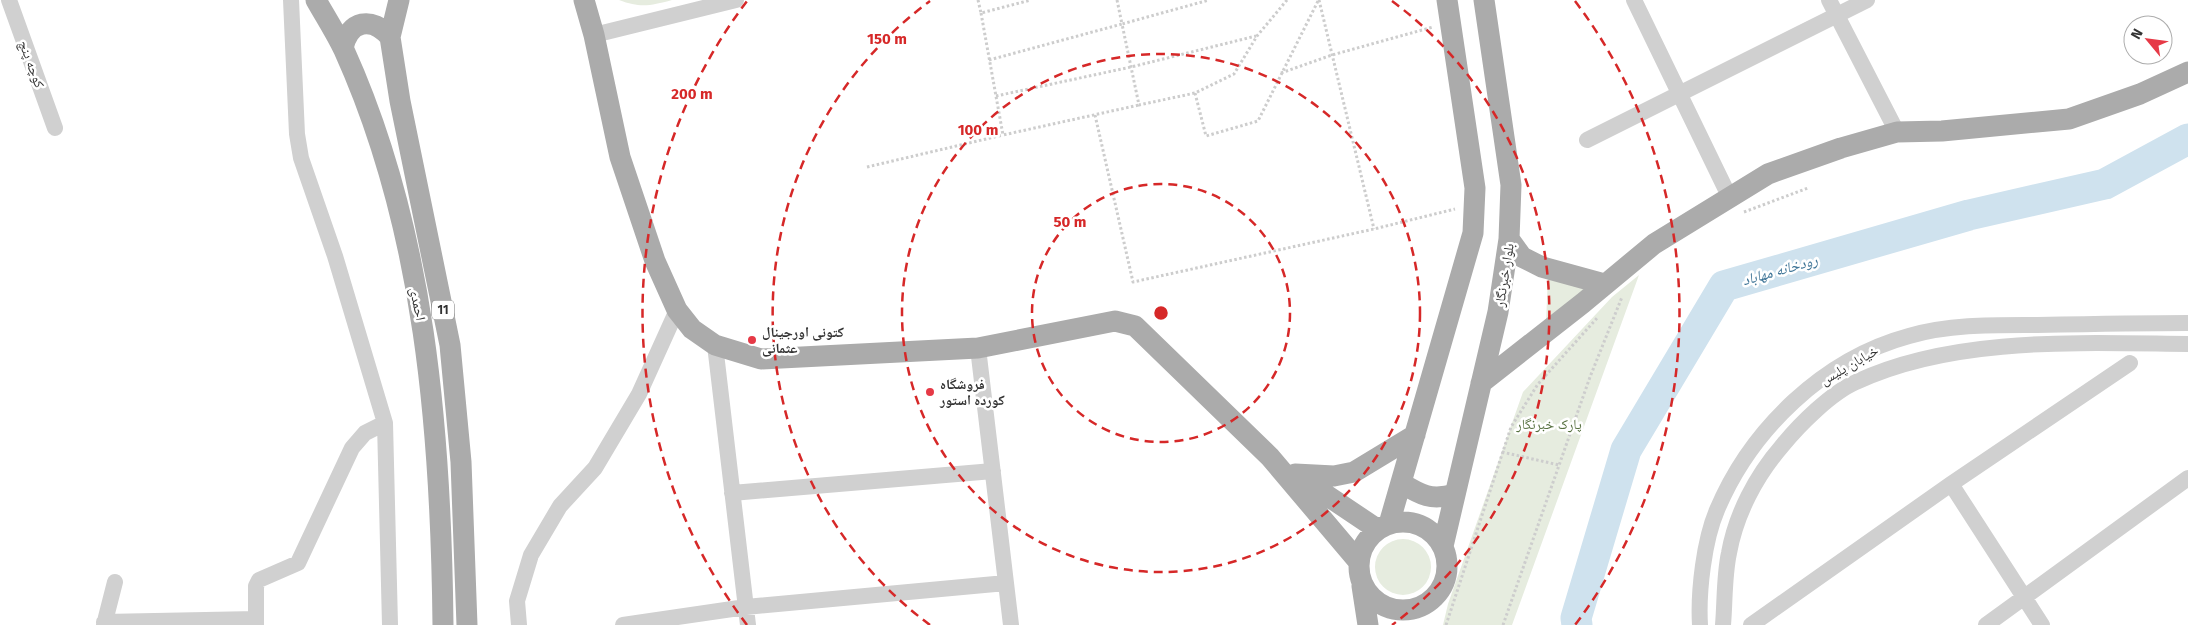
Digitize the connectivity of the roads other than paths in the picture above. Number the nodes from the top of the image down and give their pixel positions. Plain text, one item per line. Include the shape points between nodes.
1 (9, 0) edge
2 (291, 0) edge
3 (316, 0) edge
4 (400, 0) edge
5 (584, 0) edge
6 (736, 0) edge
7 (1447, 0) edge
8 (1484, 0) edge
9 (1634, 0) edge
10 (1829, 0) edge
11 (1867, 0) edge
12 (1837, 15) junction
13 (594, 35) junction
14 (390, 36) junction
15 (343, 48) junction
16 (2188, 72) edge
17 (1680, 94) junction
18 (55, 128) dead end
19 (1897, 132) junction
20 (1587, 140) dead end
21 (1729, 196) junction
22 (1509, 239) junction
23 (1615, 293) junction
24 (677, 310) junction
25 (2188, 323) edge
26 (2188, 344) edge
27 (715, 345) junction
28 (978, 348) junction
29 (2130, 363) dead end
30 (1481, 383) junction
31 (385, 423) junction
32 (1415, 435) junction
33 (1270, 457) junction
34 (993, 471) junction
35 (1295, 474) junction
36 (2188, 478) edge
37 (1401, 483) junction
38 (1951, 484) junction
39 (732, 493) junction
40 (1455, 494) junction
41 (1383, 526) junction
42 (1443, 546) junction
43 (1706, 547) junction
44 (1729, 553) junction
45 (1358, 561) junction
46 (115, 582) dead end
47 (1006, 582) junction
48 (1362, 586) junction
49 (2025, 599) junction
50 (746, 607) junction
51 (1417, 617) edge
52 (256, 622) edge
53 (104, 624) edge
54 (390, 625) edge
55 (443, 625) edge
56 (467, 625) edge
57 (519, 625) edge
58 (623, 625) edge
59 (748, 625) edge
60 (1011, 625) edge
61 (1368, 625) edge
62 (1700, 625) edge
63 (1723, 625) edge
64 (1751, 625) edge
65 (1986, 625) edge
66 (2042, 625) edge

1 - 18 street, کوچه پنچ
2 - 31 street via 297,134 302,158
3 - 15 main road, احمدی / 11
4 - 14 main road, احمدی / 11
5 - 13 main road
6 - 13 street
7 - 32 main road via 1475,188 1473,233
8 - 22 main road, بلوار خبرنگار via 1511,185
9 - 17 street
10 - 12 street
11 - 12 street
12 - 17 street
12 - 19 street
13 - 24 main road via 620,157 655,261
14 - 15 main road via 373,23 363,23 352,29
14 - 56 main road, احمدی / 11 via 400,101 450,345 461,462
15 - 55 main road, احمدی / 11 via 388,170 426,344 437,460
16 - 19 main road via 2140,94 2069,119
17 - 20 street
17 - 21 street
19 - 21 main road via 1768,174
21 - 23 main road via 1654,244
22 - 23 main road via 1522,257
22 - 30 main road, بلوار خبرنگار via 1498,312
23 - 30 main road via 1576,309
24 - 27 main road via 692,330
24 - 57 street via 639,394 595,468 560,506 531,555 517,601
25 - 43 street, خیابان پلیس via 1946,328 1869,350 1820,380 1782,412 1742,463 1717,510
26 - 44 street, خیابان پلیس via 2019,345 1914,360 1854,382 1803,420 1765,465 1746,499
27 - 28 main road via 761,359
27 - 39 street
28 - 33 main road via 1115,321 1135,326
28 - 34 street
29 - 38 street
30 - 40 main road, بلوار خبرنگار
31 - 52 street via 365,433 352,448 298,562 259,580 256,586
31 - 54 street
32 - 35 main road via 1354,472 1334,476
32 - 37 main road
33 - 35 main road
33 - 45 main road
34 - 39 street
34 - 47 street
35 - 41 main road
36 - 49 street
37 - 40 main road via 1427,497
37 - 41 main road
38 - 49 street
38 - 64 street
39 - 50 street
40 - 42 main road, بلوار خبرنگار
41 - 42 main road via 1401,521 1414,523 1426,528
41 - 45 main road via 1368,538
42 - 51 main road via 1447,558 1444,583
43 - 44 street
43 - 62 street, خیابان پلیس
44 - 63 street, خیابان پلیس
45 - 48 main road
46 - 53 street
47 - 50 street
47 - 60 street
48 - 51 main road via 1379,605
48 - 61 main road
49 - 65 street
49 - 66 street
50 - 58 street
50 - 59 street
52 - 53 street

